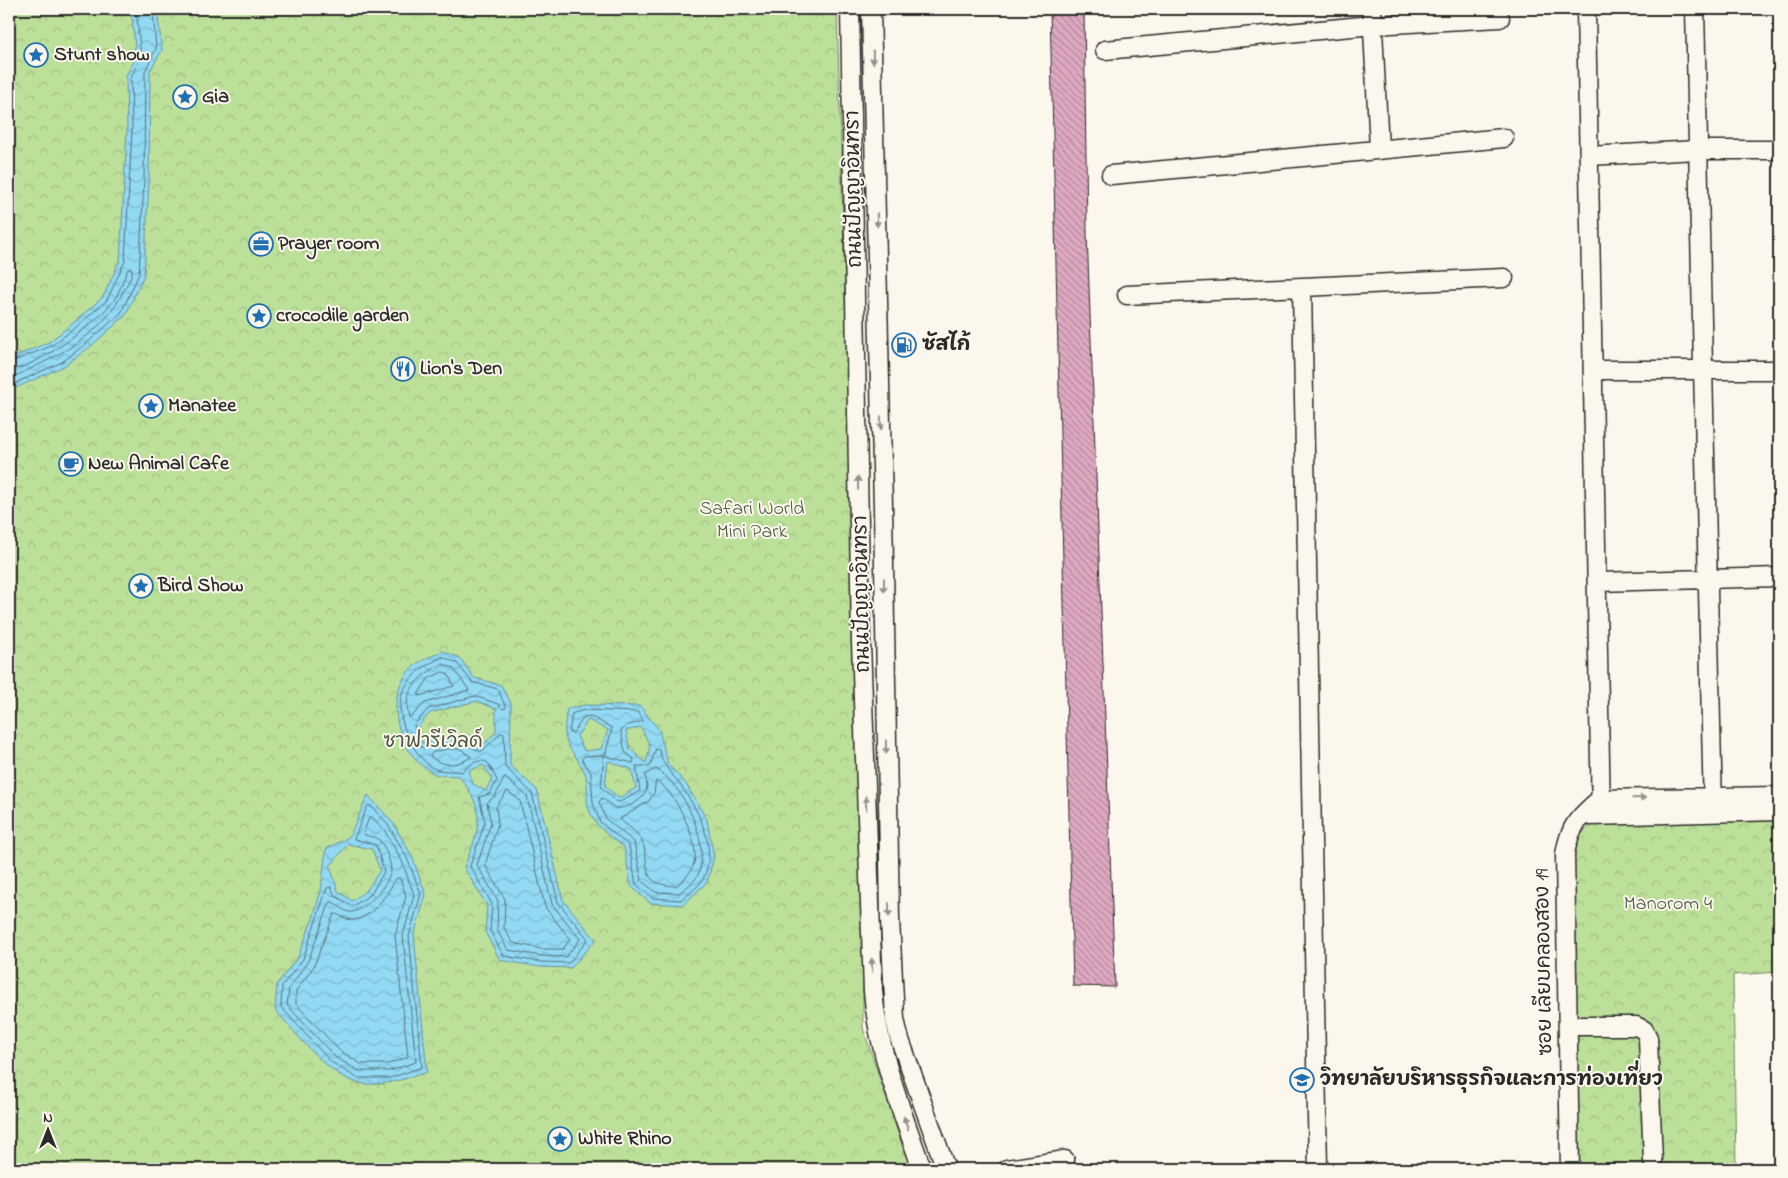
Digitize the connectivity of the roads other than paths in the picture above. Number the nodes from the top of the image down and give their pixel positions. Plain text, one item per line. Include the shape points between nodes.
1 (850, 9) edge
2 (872, 9) edge
3 (1586, 9) edge
4 (1695, 9) edge
5 (1372, 17) edge
6 (1500, 18) dead end
7 (1105, 50) dead end
8 (1504, 138) dead end
9 (1379, 149) junction
10 (1697, 150) junction
11 (1779, 150) edge
12 (1589, 156) junction
13 (1111, 175) dead end
14 (1504, 278) dead end
15 (1302, 287) junction
16 (1127, 295) dead end
17 (1594, 370) junction
18 (1702, 370) junction
19 (1779, 370) edge
20 (1779, 577) edge
21 (1706, 580) junction
22 (1598, 582) junction
23 (1779, 796) edge
24 (1713, 804) junction
25 (1601, 807) junction
26 (1779, 811) edge
27 (1568, 1026) junction
28 (1066, 1160) dead end
29 (1652, 1161) dead end
30 (922, 1169) edge
31 (946, 1169) edge
32 (1007, 1169) edge
33 (1318, 1169) edge
34 (1570, 1169) edge

30 -> 1 street, ถนนปัญญาอินทรา via 889,1074 876,1024 873,991 861,642
2 -> 31 street, ถนนปัญญาอินทรา via 890,919 895,1019
3 - 12 street
4 - 10 street
5 - 6 street
5 - 7 street
5 - 9 street
8 - 9 street
9 - 13 street
10 - 11 street
10 - 12 street
10 - 18 street
12 - 17 street
14 - 15 street
15 - 16 street
15 - 33 street
17 - 18 street
17 - 22 street
18 - 19 street
18 - 21 street
20 - 21 street
21 - 22 street
21 - 24 street
22 - 25 street
23 - 24 street
24 - 25 street
24 - 26 street
25 - 27 street, ซอย เลียบคลองสอง 19 via 1579,817 1568,837 1565,854
27 - 29 street via 1636,1026 1644,1030 1648,1038
27 - 34 street, ซอย เลียบคลองสอง 19
28 - 32 street

